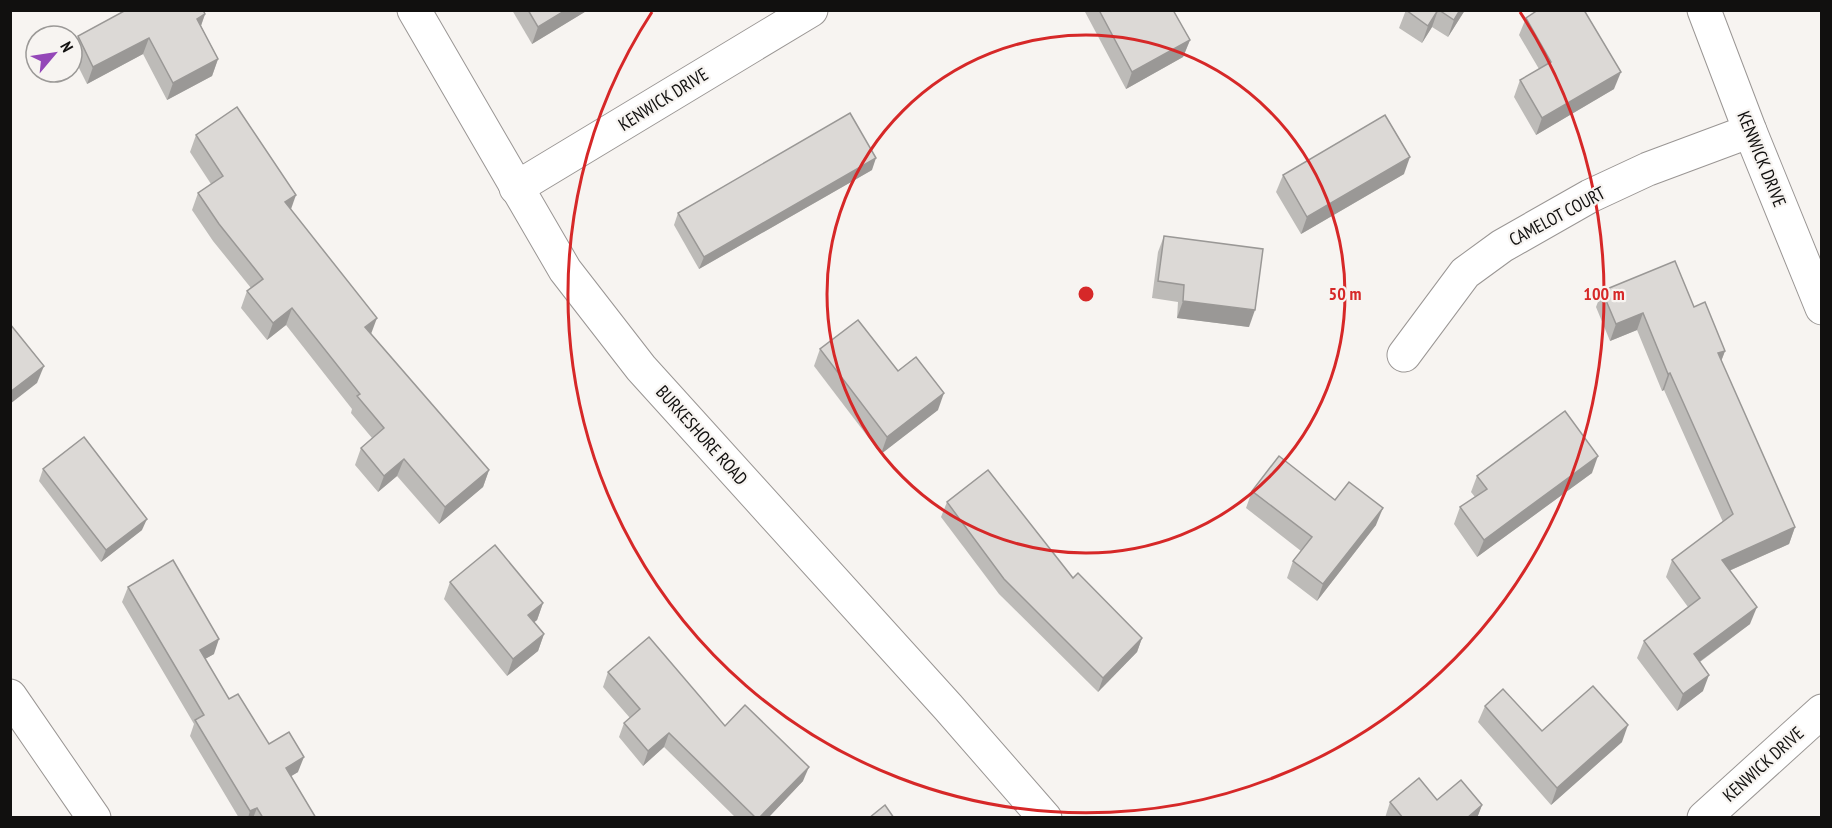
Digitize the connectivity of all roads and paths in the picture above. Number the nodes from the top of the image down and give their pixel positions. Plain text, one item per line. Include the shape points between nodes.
1 (414, 10) edge
2 (811, 10) edge
3 (1704, 10) edge
4 (1750, 130) junction
5 (516, 188) junction
6 (1821, 308) edge
7 (1404, 355) dead end
8 (10, 696) edge
9 (1821, 711) edge
10 (94, 818) edge
11 (1045, 818) edge
12 (1704, 818) edge

1 - 5 street, BURKESHORE ROAD
2 - 5 street, KENWICK DRIVE
3 - 4 street, KENWICK DRIVE
4 - 6 street, KENWICK DRIVE
4 - 7 street, CAMELOT COURT via 1590,196 1502,246 1465,273
5 - 11 street, BURKESHORE ROAD via 565,270 641,368
8 - 10 street
9 - 12 street, KENWICK DRIVE

